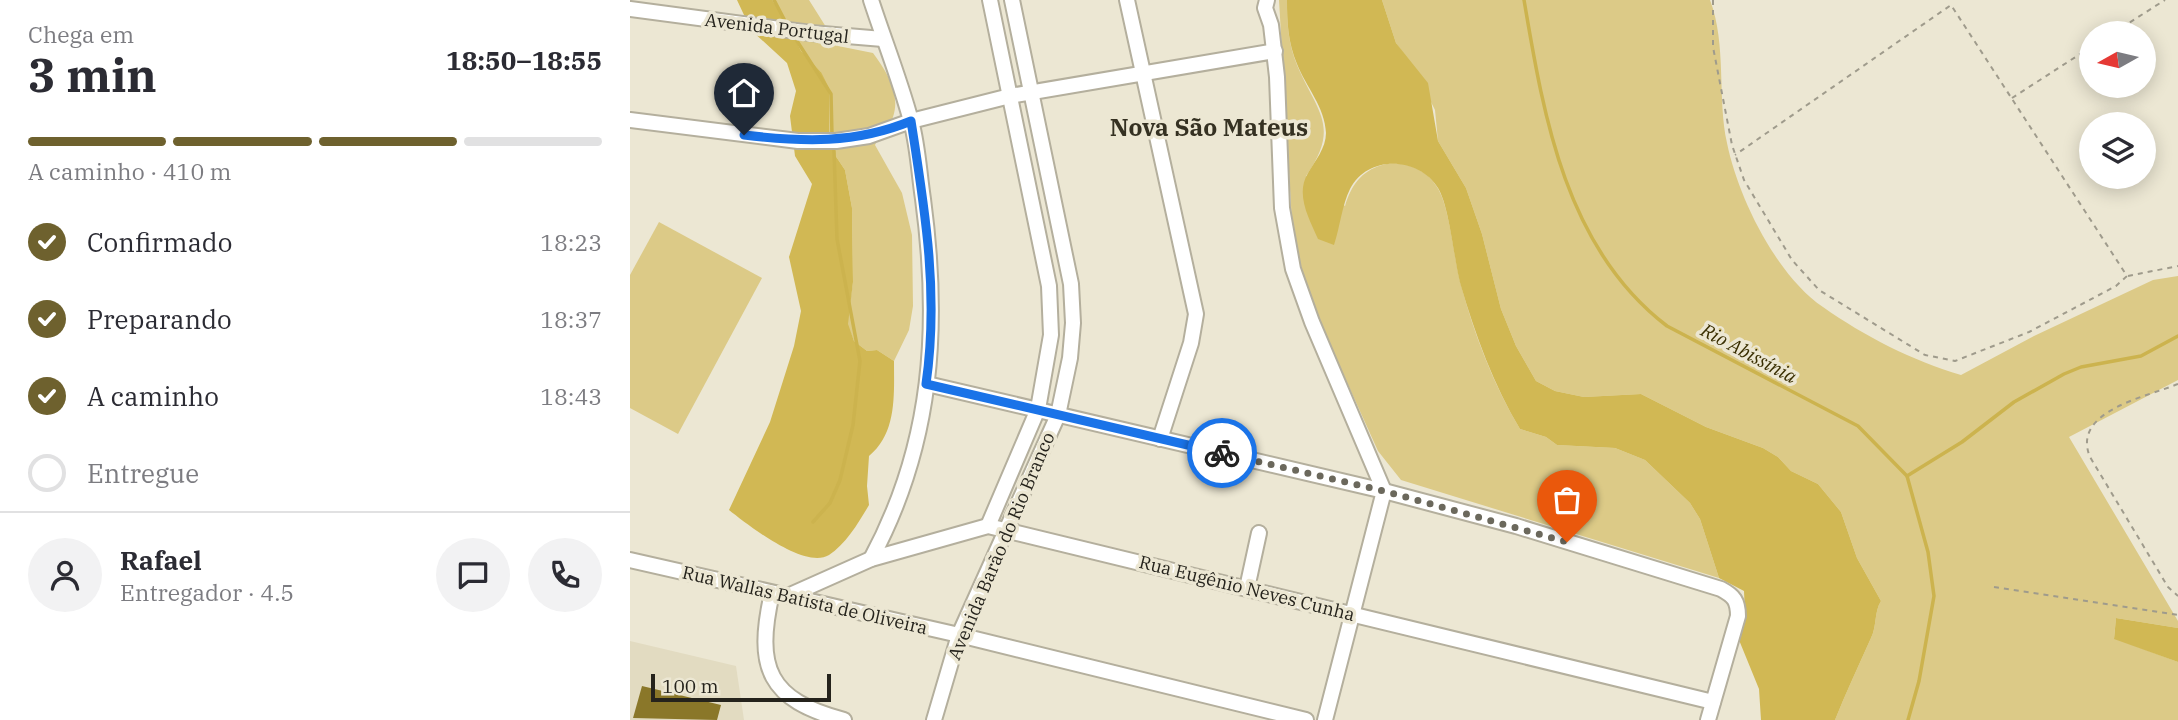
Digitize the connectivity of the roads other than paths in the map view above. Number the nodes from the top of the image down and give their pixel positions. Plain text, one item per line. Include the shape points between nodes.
1 (870, 0) edge
2 (990, 0) edge
3 (1012, 0) edge
4 (1127, 0) edge
5 (1263, 3) edge
6 (630, 9) edge
7 (883, 39) junction
8 (1275, 51) junction
9 (1142, 74) junction
10 (1032, 93) junction
11 (1010, 96) junction
12 (630, 120) edge
13 (911, 121) junction
14 (1071, 284) junction
15 (1049, 286) junction
16 (926, 384) junction
17 (1038, 408) junction
18 (1058, 415) junction
19 (1160, 439) junction
20 (1384, 491) junction
21 (989, 526) junction
22 (1006, 530) junction
23 (1259, 533) dead end
24 (871, 559) junction
25 (630, 560) edge
26 (1247, 588) junction
27 (772, 593) junction
28 (788, 596) junction
29 (1353, 614) junction
30 (959, 635) junction
31 (1713, 702) junction
32 (845, 720) edge
33 (934, 720) edge
34 (1306, 720) edge
35 (1325, 720) edge
36 (1708, 720) edge

1 - 7 street
2 - 11 street, Avenida Barão do Rio Branco
3 - 10 street, Avenida Barão do Rio Branco
4 - 9 street
5 - 8 street
6 - 7 street, Avenida Portugal
7 - 13 street
8 - 9 street
8 - 20 street via 1282,208 1293,269
9 - 10 street
9 - 19 street via 1196,314
10 - 11 street
10 - 14 street, Avenida Barão do Rio Branco
11 - 13 street
11 - 15 street, Avenida Barão do Rio Branco
12 - 13 street via 797,141 869,136
13 - 16 street via 932,284 933,332
14 - 15 street
14 - 18 street, Avenida Barão do Rio Branco via 1071,346
15 - 17 street, Avenida Barão do Rio Branco via 1051,335
16 - 17 street
16 - 24 street via 911,469
17 - 18 street
17 - 21 street, Avenida Barão do Rio Branco
18 - 19 street
18 - 22 street, Avenida Barão do Rio Branco
19 - 20 street
20 - 29 street
20 - 31 street via 1516,526 1733,596 1738,616
21 - 22 street, Rua Eugênio Neves Cunha
21 - 24 street, Rua Eugênio Neves Cunha
22 - 26 street, Rua Eugênio Neves Cunha
22 - 30 street, Avenida Barão do Rio Branco
23 - 26 street
24 - 28 street, Rua Eugênio Neves Cunha
25 - 27 street, Rua Wallas Batista de Oliveira
26 - 29 street, Rua Eugênio Neves Cunha
27 - 28 street, Rua Wallas Batista de Oliveira
27 - 32 street via 765,645 770,673 784,694 818,713
28 - 30 street, Rua Wallas Batista de Oliveira
29 - 31 street, Rua Eugênio Neves Cunha
29 - 35 street
30 - 33 street, Avenida Barão do Rio Branco
30 - 34 street, Rua Wallas Batista de Oliveira
31 - 36 street

